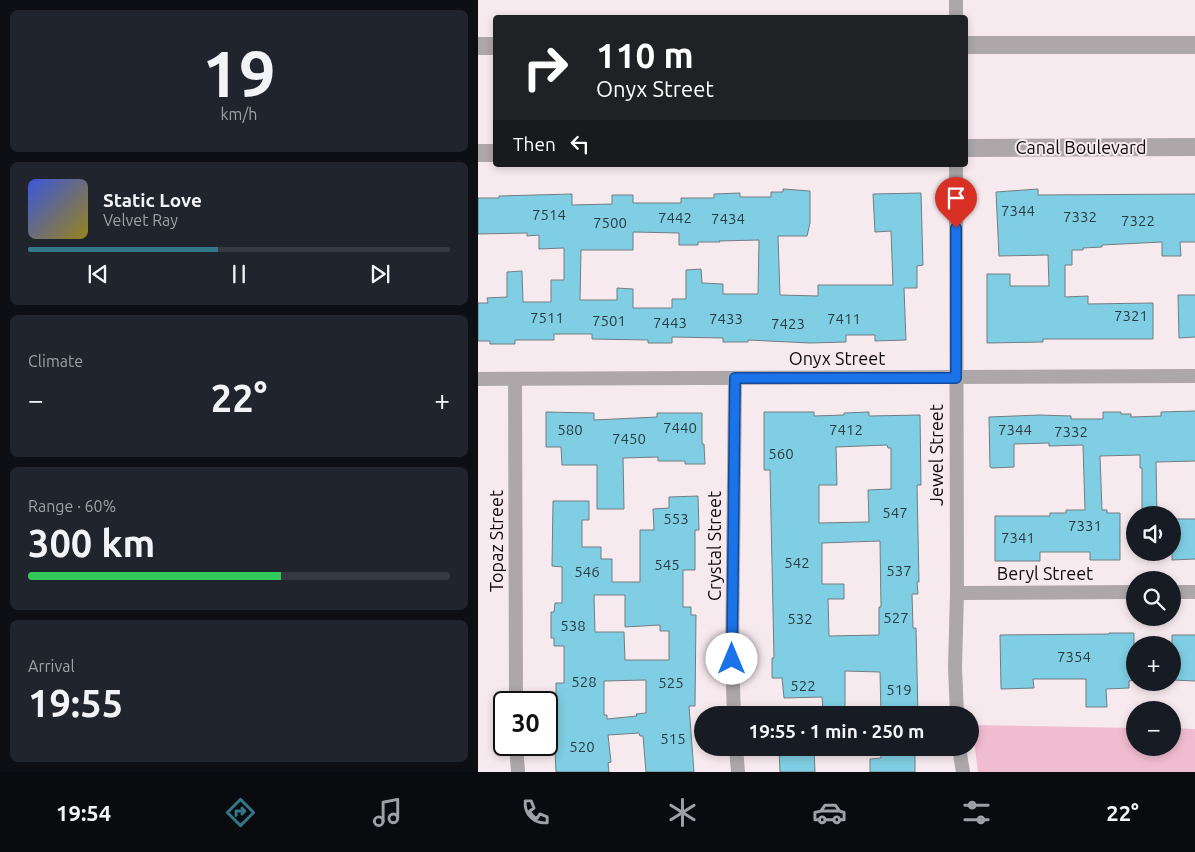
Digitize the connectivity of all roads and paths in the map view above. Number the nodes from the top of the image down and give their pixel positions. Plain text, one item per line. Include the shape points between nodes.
1 (956, 0) edge
2 (956, 15) edge
3 (968, 45) edge
4 (1196, 45) edge
5 (478, 46) edge
6 (493, 46) edge
7 (1196, 147) edge
8 (968, 148) edge
9 (478, 153) edge
10 (493, 153) edge
11 (956, 167) edge
12 (1196, 376) edge
13 (735, 378) junction
14 (956, 378) junction
15 (478, 379) edge
16 (515, 379) junction
17 (1126, 592) edge
18 (1181, 592) edge
19 (1196, 592) edge
20 (957, 593) junction
21 (516, 691) edge
22 (734, 706) edge
23 (957, 706) edge
24 (517, 756) edge
25 (737, 756) edge
26 (960, 756) edge
27 (518, 772) edge
28 (738, 772) edge
29 (963, 772) edge

1 - 2 street
3 - 4 street
5 - 6 street
7 - 8 street, Canal Boulevard
9 - 10 street
11 - 14 street, Jewel Street
12 - 14 street, Onyx Street
13 - 14 street, Onyx Street
13 - 16 street, Onyx Street
13 - 22 street, Crystal Street
14 - 20 street, Jewel Street
15 - 16 street, Onyx Street
16 - 21 street, Topaz Street
17 - 20 street, Beryl Street
18 - 19 street
20 - 23 street, Jewel Street
24 - 27 street
25 - 28 street
26 - 29 street

